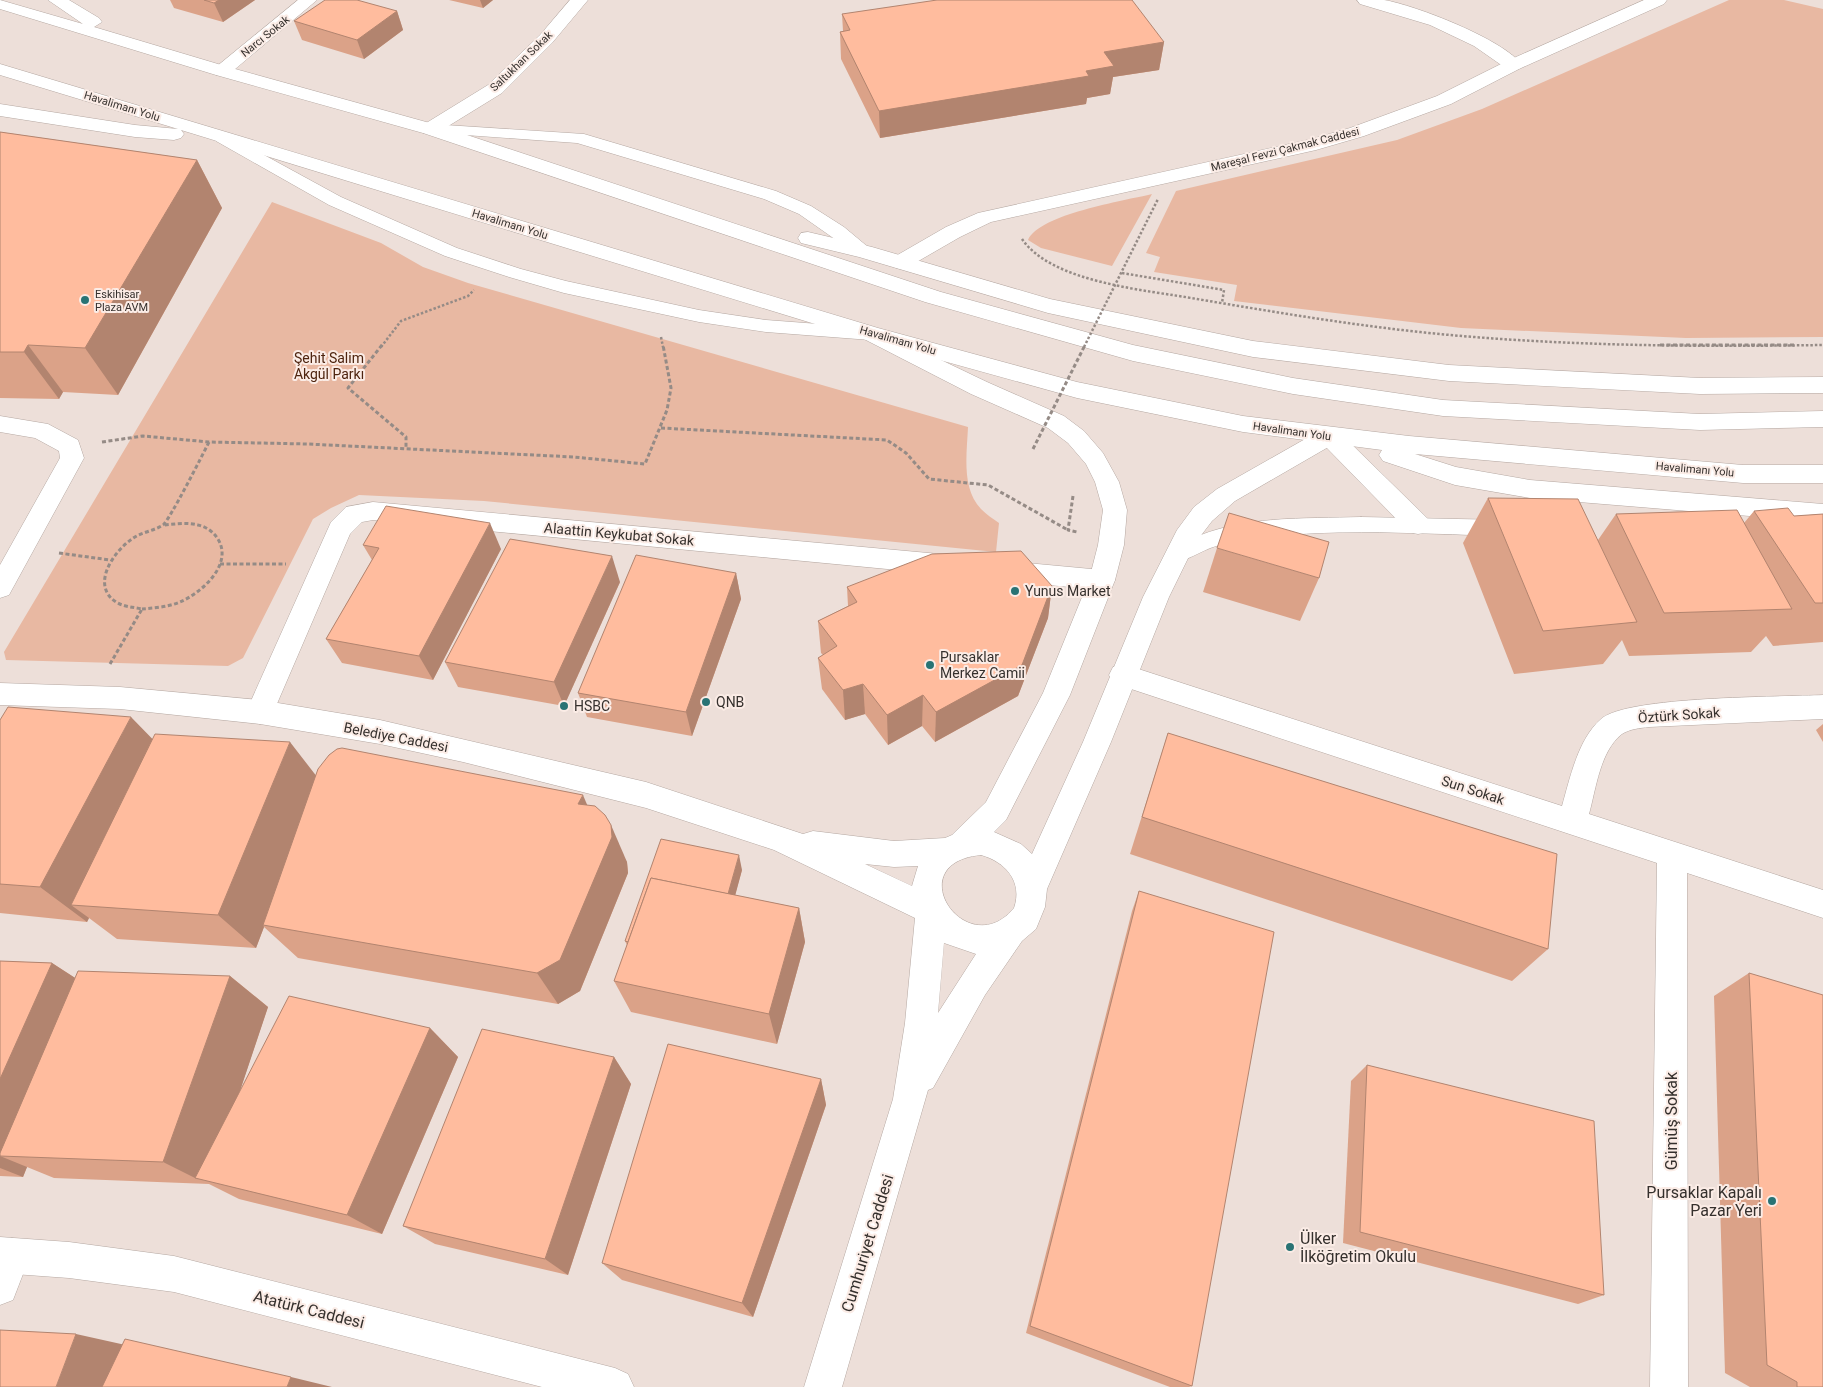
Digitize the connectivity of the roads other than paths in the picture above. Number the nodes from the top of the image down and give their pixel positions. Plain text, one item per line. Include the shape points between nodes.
1 (308, 0) edge
2 (579, 0) edge
3 (1366, 0) edge
4 (1658, 0) edge
5 (66, 3) edge
6 (0, 4) edge
7 (148, 49) junction
8 (1513, 65) junction
9 (0, 69) edge
10 (222, 71) junction
11 (0, 110) edge
12 (430, 129) junction
13 (222, 137) junction
14 (584, 182) junction
15 (865, 252) junction
16 (901, 262) junction
17 (872, 334) junction
18 (1823, 386) edge
19 (1823, 419) edge
20 (0, 424) edge
21 (1329, 436) junction
22 (1823, 474) edge
23 (1823, 514) edge
24 (1418, 525) junction
25 (1526, 530) edge
26 (1178, 554) junction
27 (1102, 580) junction
28 (0, 588) edge
29 (1123, 675) junction
30 (0, 694) edge
31 (1823, 707) edge
32 (260, 712) junction
33 (1572, 822) junction
34 (782, 840) junction
35 (955, 848) junction
36 (1672, 854) junction
37 (1033, 886) junction
38 (1823, 904) edge
39 (931, 910) junction
40 (1010, 933) junction
41 (910, 1100) junction
42 (4, 1266) edge
43 (615, 1387) edge
44 (822, 1387) edge
45 (1669, 1387) edge

1 - 10 main road, Narcı Sokak
2 - 12 main road, Saltukhan Sokak via 546,39 495,89
3 - 8 main road via 1436,21 1480,42
4 - 8 main road, Mareşal Fevzi Çakmak Caddesi
5 - 7 main road
6 - 7 main road
7 - 10 main road
8 - 16 main road, Mareşal Fevzi Çakmak Caddesi via 1444,100 1357,132 1308,146 985,217
9 - 13 main road, Havalimanı Yolu
10 - 12 main road
11 - 13 main road via 135,131
12 - 14 main road
12 - 15 lane via 578,138 770,195 813,215
13 - 17 main road, Havalimanı Yolu
13 - 17 lane via 335,201 442,249 498,268 564,287 658,307 766,326
14 - 15 main road
14 - 19 main road via 952,303 1133,353 1214,371 1370,399 1443,408 1700,422
15 - 16 main road
16 - 18 main road via 1048,306 1253,349 1332,360 1449,373 1615,383
17 - 21 main road, Havalimanı Yolu via 1077,390 1243,424
17 - 27 main road via 979,388 1056,422 1076,437 1095,459 1107,482 1115,510 1111,546
20 - 28 main road via 40,430 70,446 72,458
21 - 22 main road, Havalimanı Yolu via 1523,457 1743,474
21 - 23 main road via 1455,476 1530,489
21 - 24 main road
21 - 26 main road via 1226,495 1203,514
24 - 25 lane
24 - 26 lane via 1259,528 1212,538
26 - 29 main road
27 - 32 main road, Alaattin Keykubat Sokak via 372,511 355,514 340,529
27 - 35 main road via 1056,694 1015,778 996,811
29 - 33 main road, Sun Sokak
29 - 37 main road
30 - 32 main road, Belediye Caddesi via 176,702
31 - 33 main road, Öztürk Sokak via 1628,718 1611,727 1598,742
32 - 34 main road, Belediye Caddesi via 380,732 548,770 646,795
33 - 36 main road, Sun Sokak
34 - 35 main road via 894,854
34 - 39 main road
35 - 37 main road via 980,842 998,846 1018,858
35 - 39 main road via 940,857 928,876 926,892
36 - 38 main road, Sun Sokak
36 - 45 main road, Gümüş Sokak
37 - 40 main road via 1032,903 1024,920
39 - 40 main road via 944,927 967,938 986,940
39 - 41 main road
40 - 41 main road via 943,1031
41 - 44 main road, Cumhuriyet Caddesi
42 - 43 main road, Atatürk Caddesi via 174,1274

